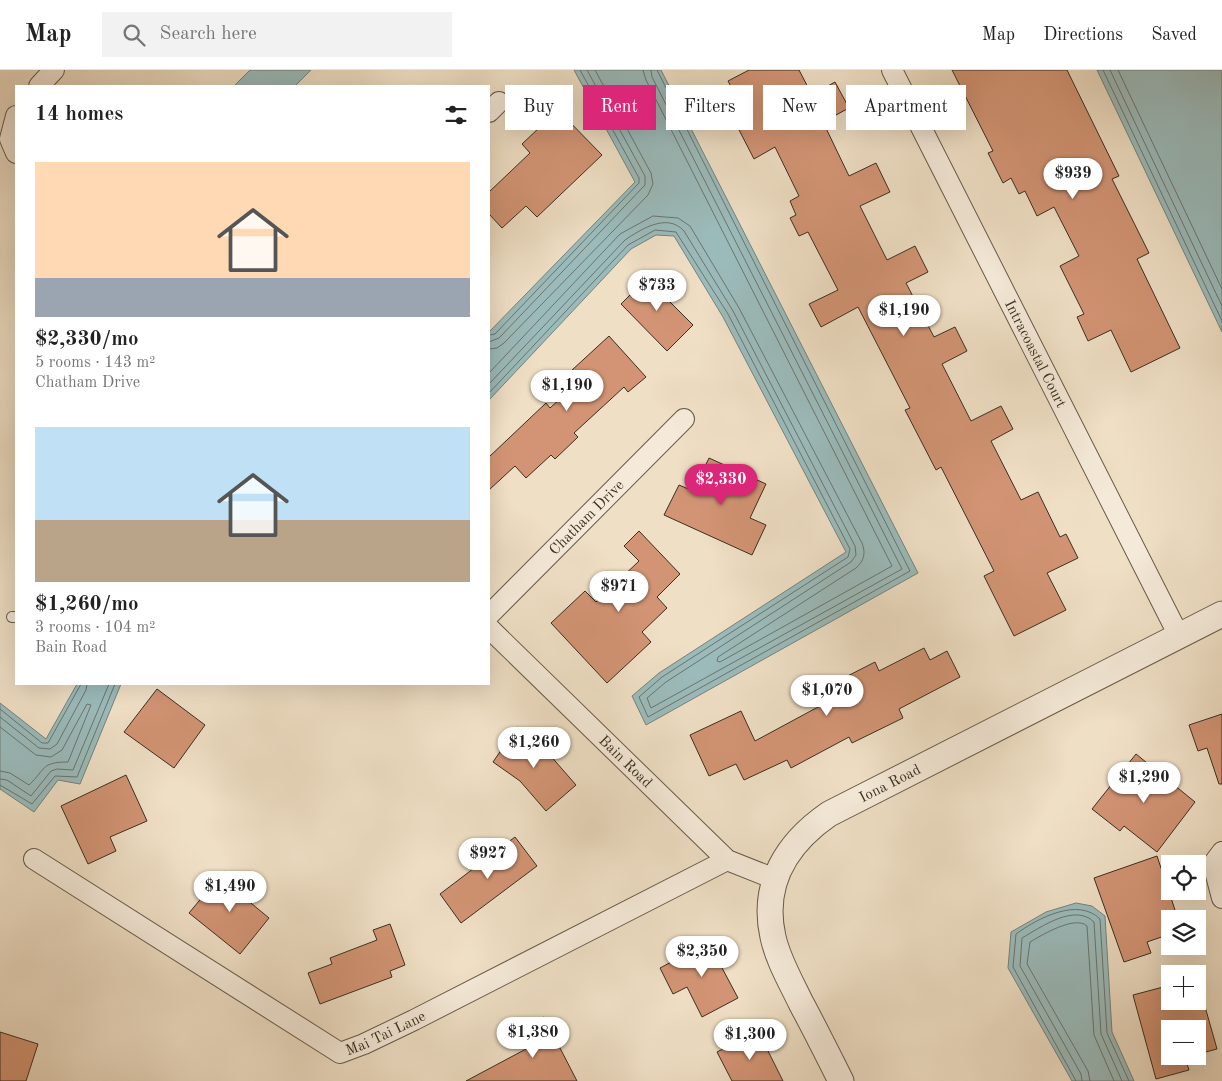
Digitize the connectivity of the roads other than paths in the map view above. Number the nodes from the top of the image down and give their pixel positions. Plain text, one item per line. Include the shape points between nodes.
1 (54, 70) edge
2 (892, 70) edge
3 (40, 85) edge
4 (15, 126) edge
5 (13, 146) edge
6 (684, 419) dead end
7 (490, 614) edge
8 (1222, 614) edge
9 (490, 629) edge
10 (1179, 636) junction
11 (1222, 852) edge
12 (34, 859) dead end
13 (726, 860) junction
14 (775, 880) junction
15 (1222, 898) edge
16 (841, 1081) edge

1 - 3 street
2 - 10 street, Intracoastal Court
4 - 5 street
6 - 7 street, Chatham Drive
8 - 10 street, Iona Road
9 - 13 street, Bain Road
10 - 14 street, Iona Road via 829,814 808,828 790,849
11 - 15 street via 1213,864
12 - 13 street, Mai Tai Lane via 340,1053 414,1020
13 - 14 street, Bain Road
14 - 16 street, Iona Road via 770,910 778,954

